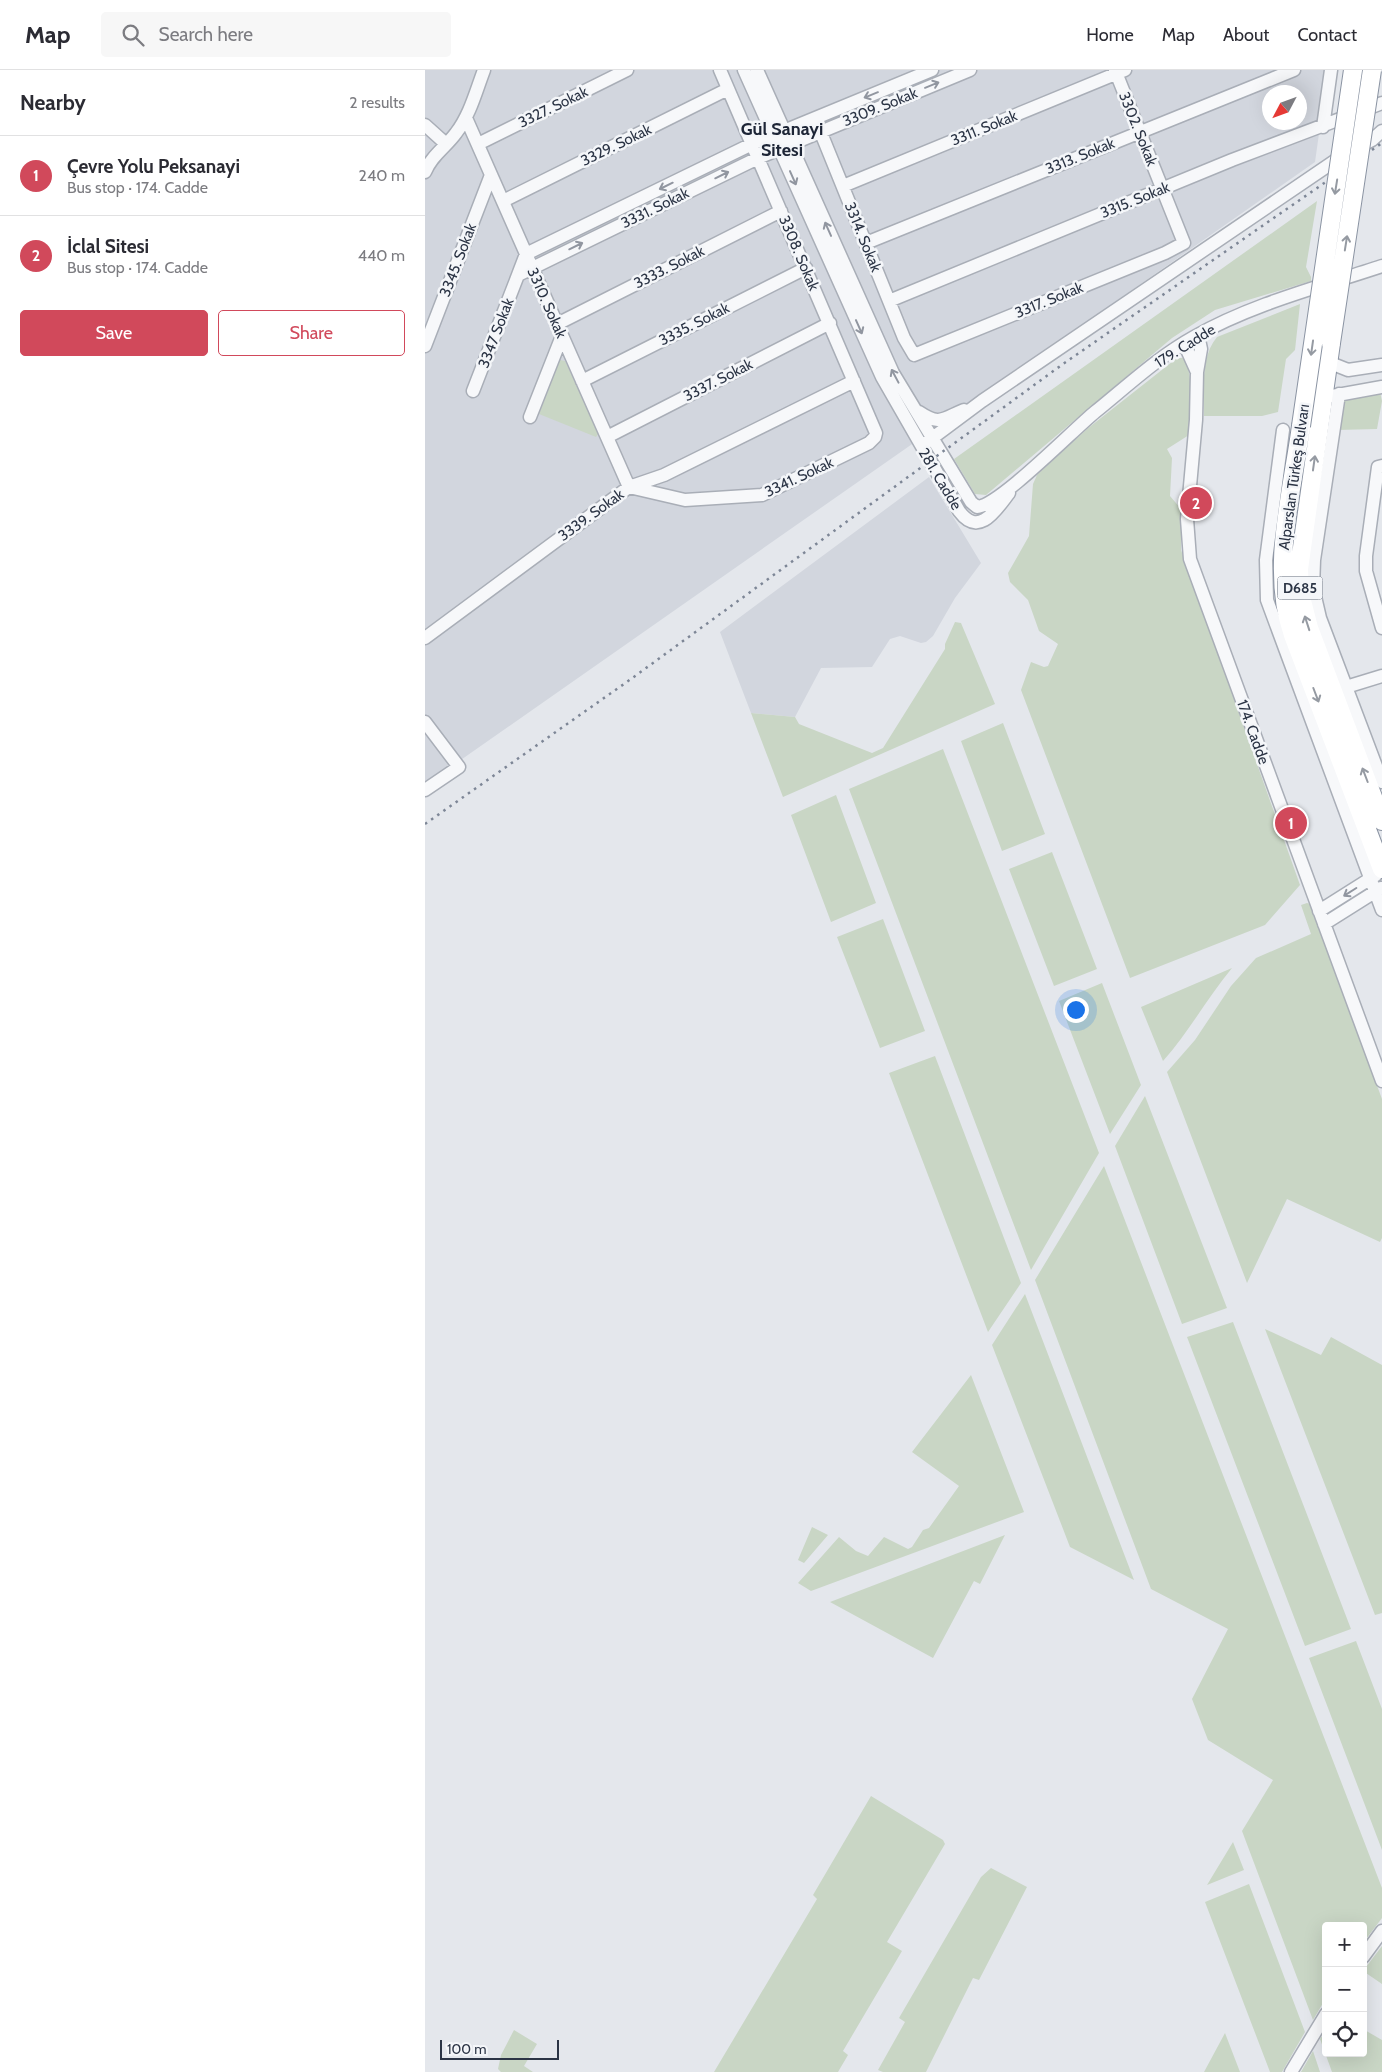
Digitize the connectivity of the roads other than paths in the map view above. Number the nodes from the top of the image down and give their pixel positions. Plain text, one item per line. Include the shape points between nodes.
1 (627, 70) edge
2 (720, 70) edge
3 (744, 70) edge
4 (757, 70) edge
5 (932, 70) edge
6 (970, 70) edge
7 (1294, 70) edge
8 (1331, 70) edge
9 (1353, 70) edge
10 (1372, 70) edge
11 (486, 71) edge
12 (1119, 71) edge
13 (728, 89) junction
14 (1382, 103) edge
15 (466, 118) junction
16 (815, 118) junction
17 (425, 125) edge
18 (1323, 127) junction
19 (820, 131) junction
20 (1382, 131) edge
21 (1139, 132) junction
22 (779, 133) junction
23 (449, 140) junction
24 (477, 141) junction
25 (752, 144) junction
26 (785, 146) junction
27 (758, 158) junction
28 (425, 172) edge
29 (491, 175) junction
30 (843, 186) junction
31 (1162, 189) junction
32 (503, 201) junction
33 (781, 210) junction
34 (865, 243) junction
35 (1184, 243) joint
36 (526, 254) junction
37 (1382, 266) edge
38 (532, 268) junction
39 (806, 268) junction
40 (518, 275) junction
41 (889, 301) junction
42 (830, 323) junction
43 (557, 324) junction
44 (1198, 335) junction
45 (562, 336) junction
46 (1184, 343) junction
47 (425, 346) edge
48 (914, 355) joint
49 (1328, 362) junction
50 (1382, 365) edge
51 (1197, 372) junction
52 (582, 380) junction
53 (854, 381) junction
54 (1382, 387) edge
55 (473, 390) dead end
56 (1331, 397) junction
57 (982, 401) junction
58 (913, 407) junction
59 (530, 417) dead end
60 (1283, 430) dead end
61 (607, 437) junction
62 (875, 437) joint
63 (933, 438) junction
64 (921, 446) junction
65 (1380, 466) edge
66 (1019, 480) junction
67 (629, 487) junction
68 (1382, 628) edge
69 (425, 638) edge
70 (1382, 676) edge
71 (1346, 687) junction
72 (425, 722) edge
73 (1382, 782) edge
74 (425, 790) edge
75 (1382, 821) edge
76 (1378, 873) edge
77 (1379, 890) edge
78 (1382, 910) edge
79 (1319, 911) junction
80 (1323, 924) junction
81 (1382, 1081) edge
82 (1382, 1931) edge
83 (1367, 1952) edge
84 (1322, 2021) edge
85 (1291, 2072) edge

1 - 24 street, 3327. Sokak
2 - 13 street, 3308. Sokak
3 - 22 street, 281. Cadde
4 - 22 street, 281. Cadde
5 -> 16 street, 3309. Sokak
19 -> 6 street, 3309. Sokak
7 - 21 street, 3313. Sokak
8 - 18 street
9 -> 76 highway, Alparslan Türkeş Bulvarı / D685, bridge via 1282,567 1284,604 1293,635
49 -> 10 highway, Alparslan Türkeş Bulvarı / D685, bridge
11 - 15 street
12 - 21 street, 3302. Sokak
12 - 30 street, 3311. Sokak
13 - 25 street, 3308. Sokak
13 - 32 street, 3329. Sokak
14 - 18 street, 3315. Sokak
15 - 23 street
15 - 24 street, 3310. Sokak
16 - 19 street, 3314. Sokak
16 - 22 street, 3309. Sokak
17 - 23 street
18 - 31 street, 3315. Sokak
19 - 26 street, 3309. Sokak
19 - 30 street, 3314. Sokak
20 - 57 street
21 - 31 street, 3302. Sokak
21 - 34 street, 3313. Sokak
22 - 25 street, 3331. Sokak
22 - 26 street, 281. Cadde
23 - 24 street
23 - 28 street via 435,153
24 - 29 street, 3310. Sokak
25 - 27 street, 3308. Sokak
25 -> 36 street, 3331. Sokak
26 - 27 street, 3331. Sokak
58 -> 26 street, 281. Cadde
26 -> 64 street, 281. Cadde via 882,377
27 - 33 street, 3308. Sokak
38 -> 27 street, 3331. Sokak
29 - 32 street, 3310. Sokak
29 - 47 street, 3345. Sokak
30 - 34 street, 3314. Sokak
31 - 35 street, 3302. Sokak
31 - 41 street, 3315. Sokak
32 - 36 street, 3310. Sokak
33 - 39 street, 3308. Sokak
33 - 43 street, 3333. Sokak
34 - 41 street, 3314. Sokak
35 - 48 street, 3317. Sokak
36 - 38 street, 3310. Sokak
36 - 40 street, 3347 Sokak
37 - 44 street, 179. Cadde via 1241,314
38 - 40 street, 3331. Sokak
38 - 43 street, 3310. Sokak
39 - 42 street, 3308. Sokak
39 - 52 street, 3335. Sokak
40 - 55 street, 3347 Sokak
41 - 48 street, 3314. Sokak
42 - 53 street, 3308. Sokak
42 - 61 street, 3337. Sokak
43 - 45 street, 3310. Sokak
44 - 46 street, 179. Cadde
44 - 51 street, 174. Cadde via 1201,349
45 - 52 street, 3310. Sokak
45 - 59 street
46 - 51 street
46 - 66 street, 179. Cadde via 1089,417
49 - 50 street via 1348,370
49 - 56 highway, Alparslan Türkeş Bulvarı / D685
51 - 79 street, 174. Cadde via 1197,420 1187,519 1189,554
52 - 61 street, 3310. Sokak
53 - 62 street, 3308. Sokak via 875,428
53 - 67 street, 3339. Sokak via 664,475
54 - 56 street
56 - 71 street via 1312,574 1320,618
75 -> 56 highway, Alparslan Türkeş Bulvarı / D685 via 1309,628 1300,593 1299,569
57 - 58 street via 937,421 932,421
57 - 63 street
58 - 63 street, 281. Cadde
60 - 76 street via 1266,560 1267,600
61 - 67 street, 3310. Sokak
62 - 67 street, 3341. Sokak via 860,448 762,495 685,500
63 - 64 street
63 - 66 street, 281. Cadde via 975,506 985,505
64 - 66 street, 281. Cadde via 959,511 971,521 987,519
65 - 68 street via 1366,571
67 - 69 street, 3339. Sokak
70 - 71 street
71 - 73 street
72 - 74 street via 459,767
76 - 77 street
76 -> 79 street
77 - 78 street
77 - 80 street
79 - 80 street, 174. Cadde
80 - 81 street, 174. Cadde
82 - 83 street
84 - 85 street

